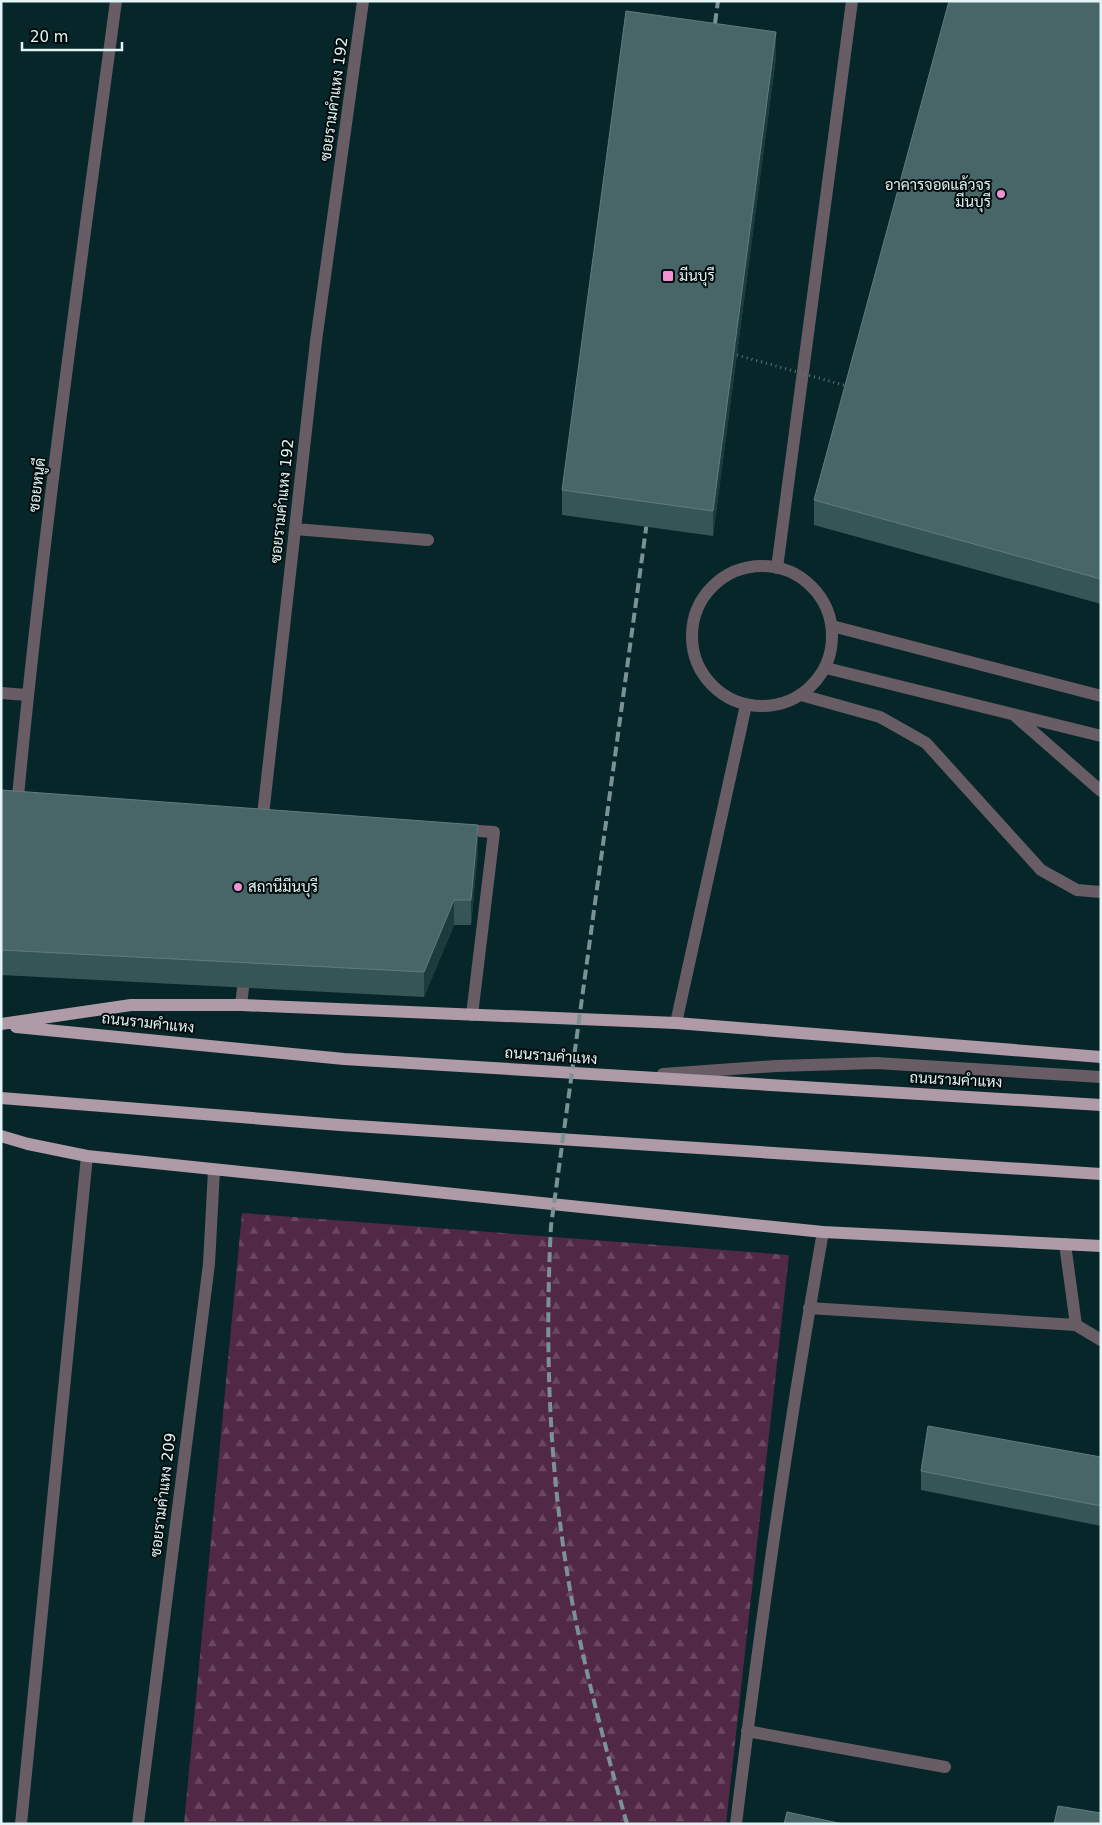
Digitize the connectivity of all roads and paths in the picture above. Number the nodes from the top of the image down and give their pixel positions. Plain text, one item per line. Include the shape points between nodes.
1 (116, 1) edge
2 (363, 1) edge
3 (852, 1) edge
4 (737, 355) edge
5 (850, 387) edge
6 (295, 529) junction
7 (428, 540) dead end
8 (777, 568) junction
9 (832, 626) junction
10 (826, 668) junction
11 (1, 693) edge
12 (27, 695) junction
13 (801, 695) junction
14 (1101, 696) edge
15 (746, 705) junction
16 (1013, 714) junction
17 (1101, 736) edge
18 (1101, 791) edge
19 (1, 796) edge
20 (23, 797) junction
21 (16, 816) edge
22 (446, 829) edge
23 (260, 838) edge
24 (1101, 892) edge
25 (247, 956) edge
26 (241, 1005) junction
27 (472, 1015) junction
28 (676, 1023) junction
29 (1, 1025) edge
30 (1101, 1057) edge
31 (1101, 1076) edge
32 (631, 1077) junction
33 (1, 1098) edge
34 (1101, 1106) edge
35 (1, 1136) edge
36 (87, 1156) junction
37 (214, 1170) junction
38 (1101, 1174) edge
39 (823, 1232) junction
40 (1066, 1244) junction
41 (1101, 1246) edge
42 (809, 1308) junction
43 (1076, 1325) junction
44 (1101, 1340) edge
45 (747, 1731) junction
46 (944, 1767) dead end
47 (21, 1824) edge
48 (138, 1824) edge
49 (736, 1824) edge

1 - 12 street, ซอยหนูดี
2 - 6 street, ซอยรามคำแหง 192 via 316,341
3 - 8 street
4 - 5 path, bridge
6 - 7 street
6 - 23 street, ซอยรามคำแหง 192
8 - 9 street via 793,573 812,586 825,604
8 - 15 street via 749,567 727,574 710,588 697,607 692,629 693,651 702,674 718,692
9 - 10 street via 833,648
9 - 14 street
10 - 13 street
10 - 16 street
11 - 12 street
12 - 20 street, ซอยหนูดี
13 - 15 street via 788,703 764,708
13 - 24 street via 880,717 926,743 1041,870 1077,890
15 - 28 street
16 - 17 street
16 - 18 street
19 - 20 street
20 - 21 street, ซอยหนูดี
22 - 27 street via 494,832
25 - 26 street
26 - 27 main road
26 - 29 main road via 131,1005
27 - 28 main road
28 - 30 main road
29 - 32 main road, ถนนรามคำแหง via 344,1059
31 - 32 street via 876,1063 776,1066
32 - 34 main road, ถนนรามคำแหง
33 - 38 main road via 340,1125
35 - 36 main road
36 - 37 main road
36 - 47 street
37 - 39 main road
37 - 48 street, ซอยรามคำแหง 209 via 209,1264
39 - 40 main road
39 - 42 street
40 - 41 main road
40 - 43 street
42 - 43 street
42 - 45 street
43 - 44 street
45 - 46 street
45 - 49 street

